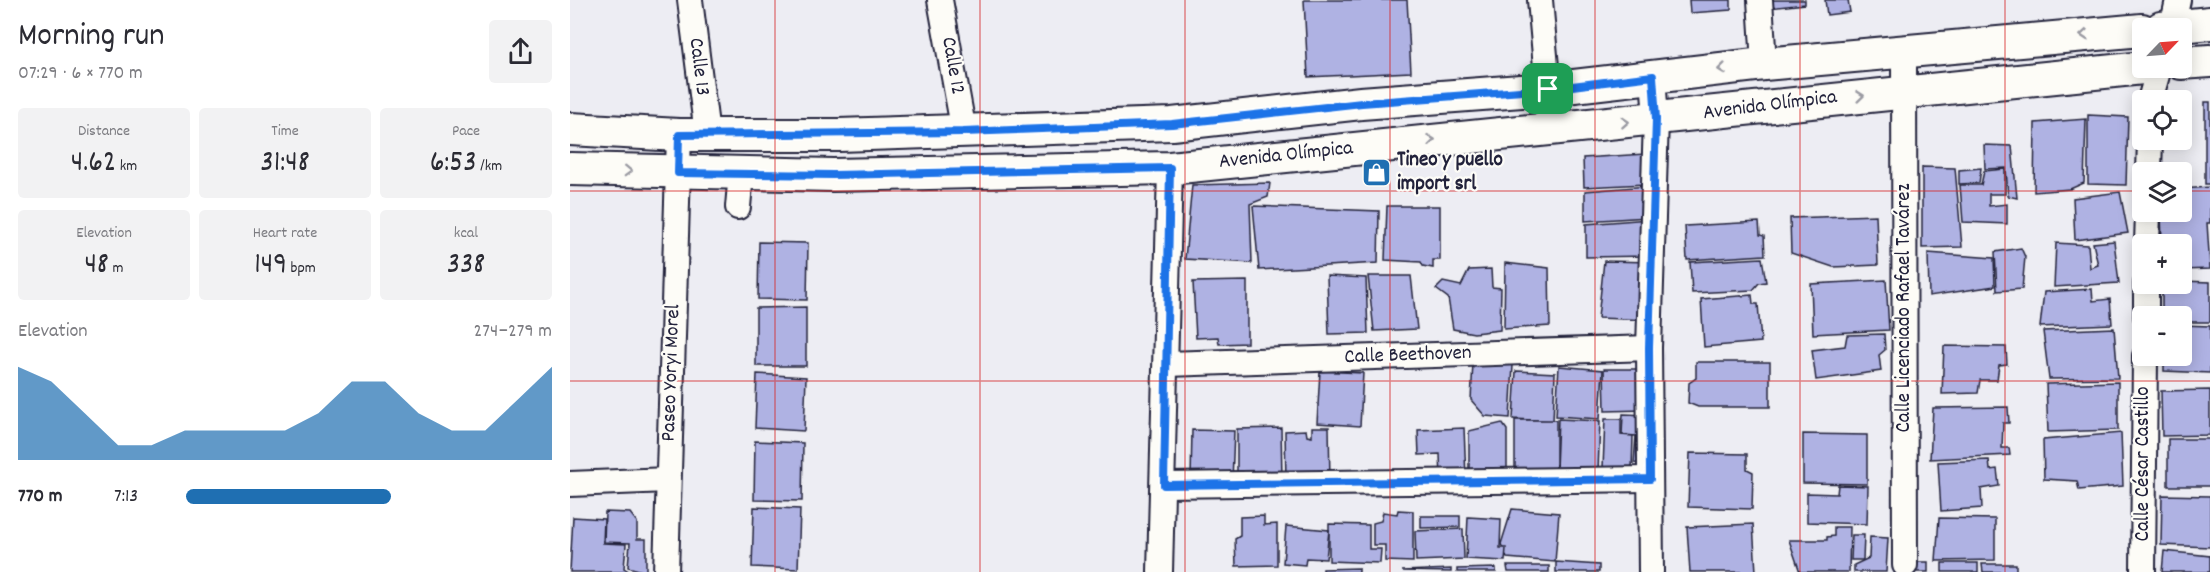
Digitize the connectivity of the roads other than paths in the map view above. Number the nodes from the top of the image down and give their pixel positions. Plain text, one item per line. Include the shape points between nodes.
1 (690, 0) edge
2 (940, 0) edge
3 (1540, 0) edge
4 (1760, 0) edge
5 (2192, 23) edge
6 (2210, 23) edge
7 (2132, 27) edge
8 (1904, 52) junction
9 (2210, 61) edge
10 (2192, 62) edge
11 (1764, 64) junction
12 (2132, 69) edge
13 (1653, 76) junction
14 (1548, 89) junction
15 (1904, 91) junction
16 (1362, 103) junction
17 (1656, 119) junction
18 (570, 129) edge
19 (963, 132) junction
20 (693, 134) junction
21 (1365, 147) junction
22 (1170, 168) junction
23 (570, 169) edge
24 (678, 173) junction
25 (741, 173) junction
26 (738, 207) dead end
27 (1649, 348) junction
28 (1167, 364) junction
29 (2145, 366) edge
30 (1650, 479) junction
31 (668, 480) junction
32 (570, 484) edge
33 (1164, 485) junction
34 (1905, 565) dead end
35 (666, 572) edge
36 (1160, 572) edge
37 (1651, 572) edge
38 (2143, 572) edge

1 - 20 street, Calle 13
2 - 19 street, Calle 12
3 - 14 street
4 - 11 street
5 - 6 main road, Avenida Olímpica
7 -> 8 main road, Avenida Olímpica
8 - 11 main road, Avenida Olímpica
8 - 15 street, Calle Licenciado Rafael Tavárez
9 - 10 main road
11 -> 13 main road, Avenida Olímpica
12 - 15 main road, Avenida Olímpica
13 - 14 main road, Avenida Olímpica
13 - 17 street
14 - 16 main road, Avenida Olímpica
17 -> 15 main road, Avenida Olímpica
15 - 34 street, Calle Licenciado Rafael Tavárez
16 - 19 main road, Avenida Olímpica via 1172,124
16 - 21 main road
21 -> 17 main road, Avenida Olímpica
17 - 27 street
18 - 20 main road, Avenida Olímpica
19 - 20 main road, Avenida Olímpica
20 - 24 street, Calle 13
21 - 22 main road, Avenida Olímpica
22 - 25 main road, Avenida Olímpica via 833,175
22 - 28 street
23 -> 24 main road, Avenida Olímpica
24 - 25 main road, Avenida Olímpica
24 - 31 street, Paseo Yoryi Morel
25 - 26 street
27 - 28 street, Calle Beethoven
27 - 30 street
28 - 33 street
29 - 38 street, Calle César Castillo
30 - 33 street
30 - 37 street
31 - 32 street
31 - 35 street, Paseo Yoryi Morel
33 - 36 street

